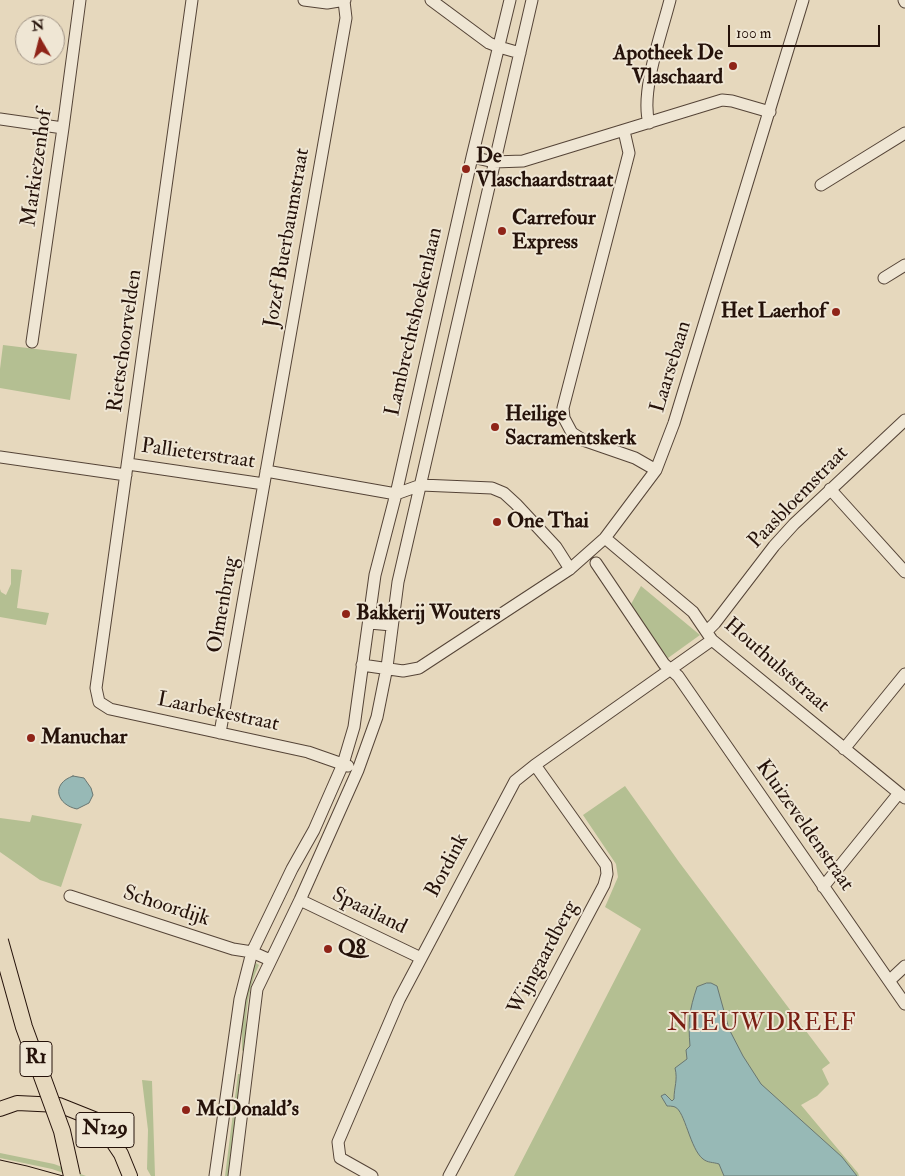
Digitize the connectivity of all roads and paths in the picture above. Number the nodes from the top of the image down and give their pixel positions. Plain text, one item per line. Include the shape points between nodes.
1 (80, 0) edge
2 (192, 0) edge
3 (304, 0) edge
4 (344, 0) edge
5 (431, 0) edge
6 (510, 0) edge
7 (532, 0) edge
8 (670, 0) edge
9 (803, 0) edge
10 (499, 47) junction
11 (520, 52) junction
12 (770, 112) junction
13 (0, 119) edge
14 (649, 123) junction
15 (63, 128) junction
16 (624, 131) junction
17 (905, 133) edge
18 (472, 157) junction
19 (494, 162) junction
20 (821, 185) dead end
21 (905, 266) edge
22 (884, 278) dead end
23 (32, 342) dead end
24 (905, 420) edge
25 (0, 457) edge
26 (127, 469) junction
27 (656, 470) junction
28 (266, 471) junction
29 (264, 484) junction
30 (421, 485) junction
31 (830, 489) junction
32 (396, 494) junction
33 (605, 538) junction
34 (596, 563) dead end
35 (570, 569) junction
36 (905, 572) edge
37 (369, 623) junction
38 (392, 625) junction
39 (710, 635) junction
40 (362, 665) junction
41 (387, 667) junction
42 (671, 670) junction
43 (905, 674) edge
44 (96, 688) joint
45 (220, 733) junction
46 (844, 749) junction
47 (342, 764) junction
48 (535, 765) junction
49 (358, 770) junction
50 (902, 796) edge
51 (823, 887) junction
52 (70, 896) dead end
53 (300, 900) junction
54 (0, 941) edge
55 (252, 952) junction
56 (421, 958) junction
57 (270, 960) junction
58 (905, 966) edge
59 (889, 980) junction
60 (905, 1004) edge
61 (0, 1109) edge
62 (72, 1176) edge
63 (130, 1176) edge
64 (216, 1176) edge
65 (234, 1176) edge
66 (372, 1176) edge
67 (449, 1176) edge

1 - 15 street, Markiezenhof
2 - 26 street, Rietschoorvelden
3 - 4 street via 327,3
4 - 28 street, Jozef Buerbaumstraat via 346,18
5 - 10 street
6 - 10 street, Lambrechtshoekenlaan
7 - 11 street, Lambrechtshoekenlaan
8 - 14 street via 647,87
9 - 12 street, Laarsebaan
10 - 11 street
10 - 18 street, Lambrechtshoekenlaan
11 - 19 street, Lambrechtshoekenlaan
12 - 14 street via 722,100
12 - 27 street, Laarsebaan via 674,423
13 - 15 street
14 - 16 street
15 - 23 street, Markiezenhof
16 - 19 street via 523,161
16 - 27 street via 629,153 563,408 572,433 635,458
17 - 20 street
18 - 19 street
18 - 32 street, Lambrechtshoekenlaan
19 - 30 street, Lambrechtshoekenlaan
21 - 22 street
24 - 31 street, Paasbloemstraat
25 - 26 street, Pallieterstraat
26 - 29 street, Pallieterstraat
26 - 44 street, Rietschoorvelden
27 - 33 street, Laarsebaan
28 - 29 street, Jozef Buerbaumstraat
28 - 32 street, Pallieterstraat
29 - 45 street, Olmenbrug
30 - 32 street
30 - 35 street via 492,488 504,493 556,547
30 - 38 street, Lambrechtshoekenlaan via 398,582
31 - 36 street
31 - 39 street, Paasbloemstraat via 787,531 715,623
32 - 37 street, Lambrechtshoekenlaan via 375,575
33 - 35 street, Laarsebaan
33 - 39 street, Houthulststraat via 693,612
34 - 42 street
35 - 41 street, Laarsebaan via 419,668 403,671
37 - 38 street
37 - 40 street, Lambrechtshoekenlaan
38 - 41 street, Lambrechtshoekenlaan
39 - 42 street, Bordink
39 - 46 street, Houthulststraat
40 - 41 street
40 - 47 street, Lambrechtshoekenlaan via 354,727
41 - 49 street, Lambrechtshoekenlaan via 377,716
42 - 48 street, Bordink
42 - 51 street, Kluizeveldenstraat
43 - 46 street
44 - 45 street, Laarbekestraat via 99,702 110,709
45 - 47 street, Laarbekestraat via 308,752
46 - 50 street, Houthulststraat
47 - 49 street
47 - 55 street, Lambrechtshoekenlaan via 314,830
48 - 56 street, Bordink via 515,780
48 - 67 street, Wijngaardberg via 606,865 607,874
49 - 53 street, Lambrechtshoekenlaan
50 - 51 street
51 - 59 street, Kluizeveldenstraat
52 - 55 street, Schoordijk
53 - 56 street, Spaailand
53 - 57 street, Lambrechtshoekenlaan
54 - 62 highway, R1, bridge via 24,1027 62,1131
55 - 57 street
55 - 64 street, Lambrechtshoekenlaan via 240,999
56 - 66 street, Bordink via 399,1000 338,1142 340,1158
57 - 65 street, Lambrechtshoekenlaan via 256,989
58 - 59 street
59 - 60 street, Kluizeveldenstraat
61 - 63 main road, N129 via 17,1103 59,1105 99,1121 121,1154

